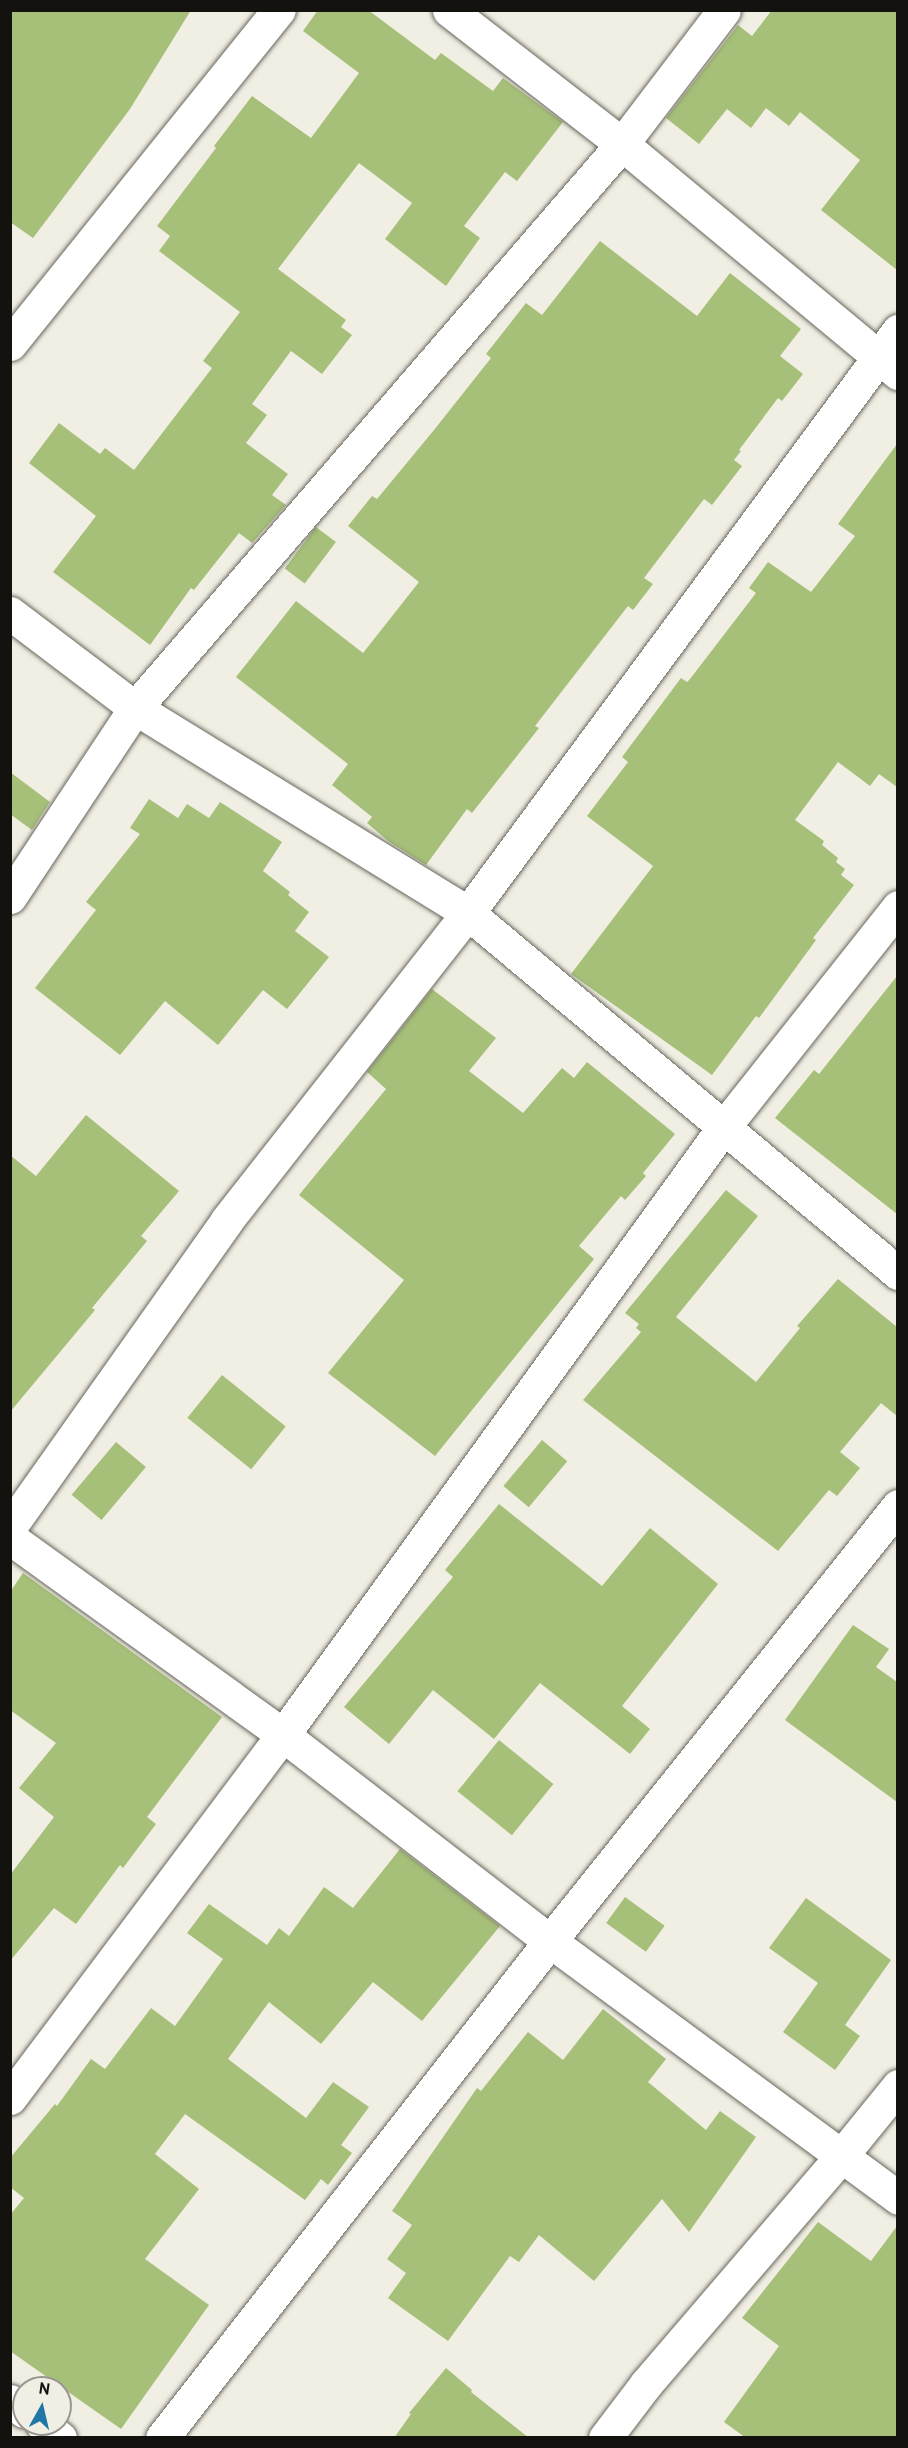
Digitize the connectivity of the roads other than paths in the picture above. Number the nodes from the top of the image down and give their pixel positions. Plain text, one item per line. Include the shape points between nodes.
1 (279, 10) edge
2 (449, 10) edge
3 (724, 10) edge
4 (622, 144) junction
5 (897, 331) edge
6 (10, 344) edge
7 (887, 365) edge
8 (10, 612) edge
9 (135, 708) junction
10 (10, 897) edge
11 (897, 907) edge
12 (468, 913) junction
13 (723, 1128) junction
14 (897, 1273) edge
15 (897, 1506) edge
16 (10, 1527) edge
17 (10, 1538) edge
18 (283, 1735) junction
19 (550, 1941) junction
20 (897, 2086) edge
21 (10, 2098) edge
22 (842, 2155) junction
23 (897, 2198) edge
24 (162, 2438) edge
25 (605, 2438) edge

1 - 6 street
2 - 4 street
3 - 4 street
4 - 7 street
4 - 9 street
5 - 7 street
7 - 12 street
8 - 9 street
9 - 10 street
9 - 12 street
11 - 13 street
12 - 13 street
12 - 16 street via 227,1220
13 - 14 street
13 - 18 street
15 - 19 street
17 - 18 street
18 - 19 street
18 - 21 street
19 - 22 street
19 - 24 street
20 - 22 street
22 - 23 street
22 - 25 street via 646,2384

